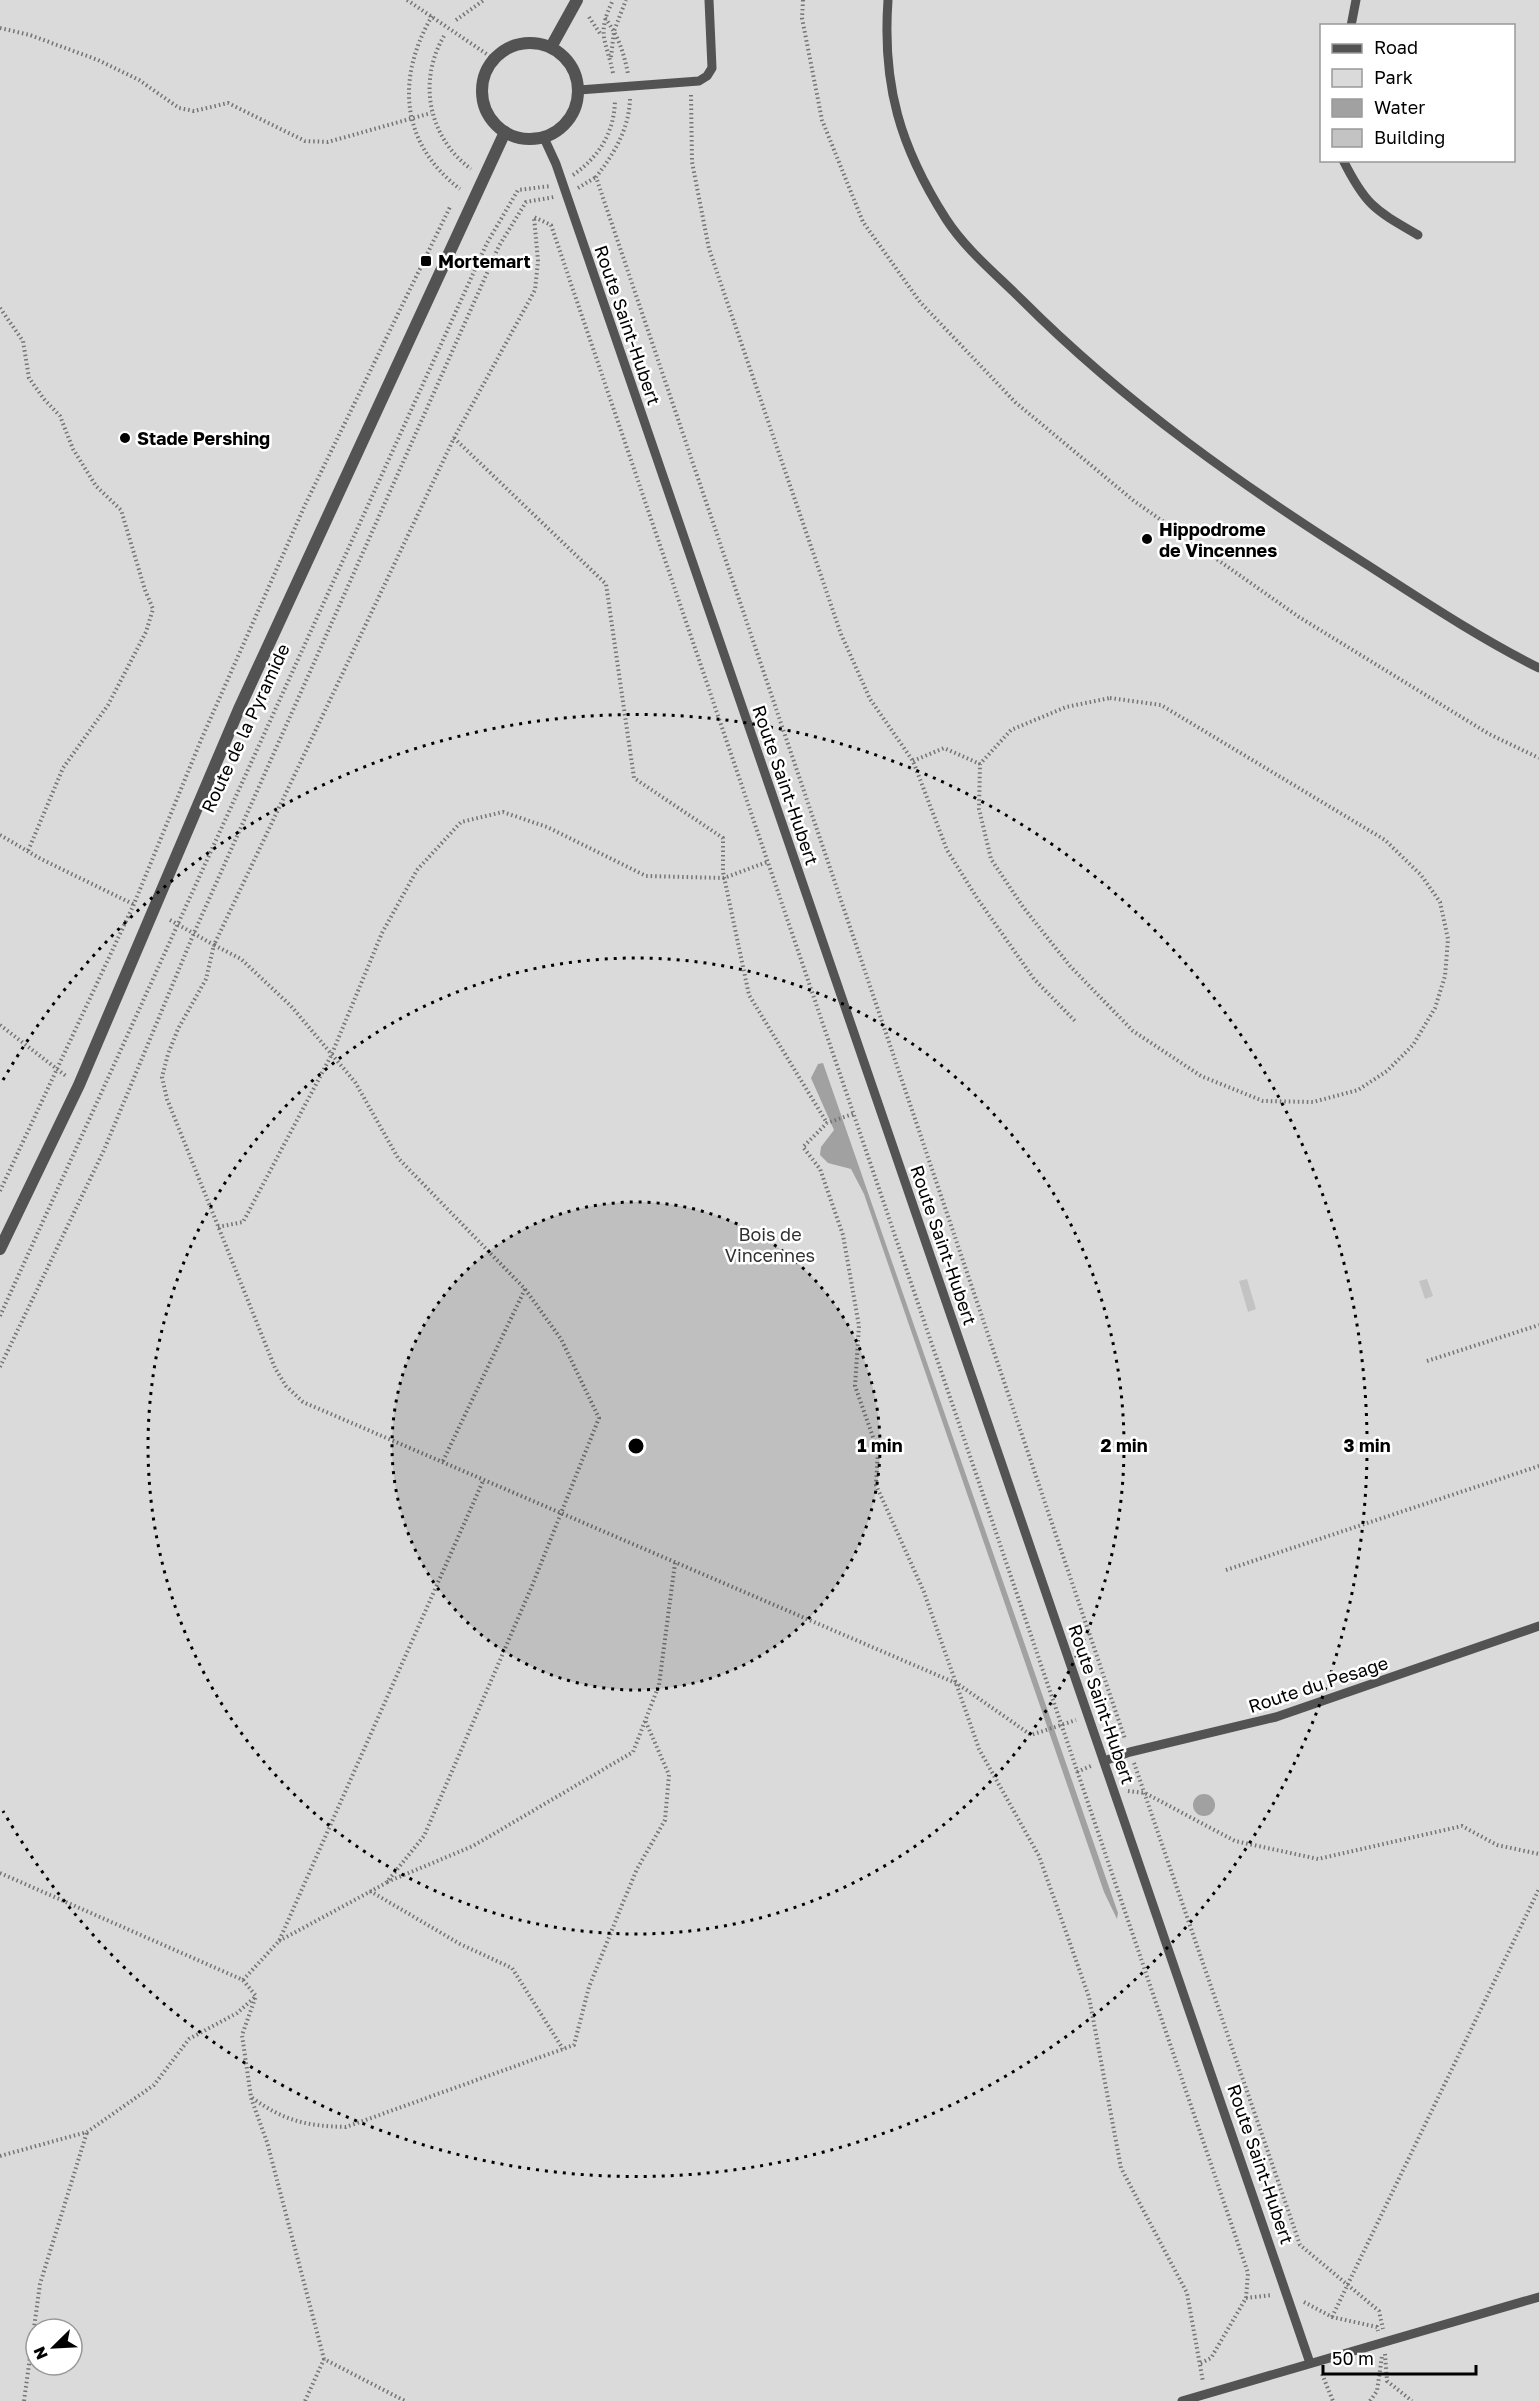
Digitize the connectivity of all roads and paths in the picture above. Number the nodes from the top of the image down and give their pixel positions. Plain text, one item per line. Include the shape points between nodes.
1 (407, 0) edge
2 (484, 0) edge
3 (577, 0) edge
4 (614, 0) edge
5 (626, 0) edge
6 (709, 0) edge
7 (803, 0) edge
8 (888, 0) edge
9 (1356, 0) edge
10 (432, 16) junction
11 (589, 17) dead end
12 (604, 18) junction
13 (456, 20) dead end
14 (1351, 24) edge
15 (0, 28) edge
16 (614, 30) junction
17 (602, 35) junction
18 (444, 36) dead end
19 (550, 47) junction
20 (494, 59) junction
21 (611, 66) junction
22 (628, 76) dead end
23 (614, 78) dead end
24 (691, 82) junction
25 (579, 90) junction
26 (630, 94) dead end
27 (615, 95) dead end
28 (431, 113) junction
29 (411, 119) junction
30 (505, 132) junction
31 (544, 138) junction
32 (1344, 162) edge
33 (469, 167) junction
34 (475, 172) dead end
35 (573, 175) dead end
36 (596, 177) junction
37 (550, 186) dead end
38 (577, 188) dead end
39 (460, 189) junction
40 (555, 196) dead end
41 (1418, 235) dead end
42 (0, 308) edge
43 (454, 438) junction
44 (1539, 668) edge
45 (1539, 758) edge
46 (913, 761) junction
47 (980, 764) junction
48 (0, 835) edge
49 (28, 852) junction
50 (767, 862) junction
51 (724, 878) junction
52 (136, 905) junction
53 (170, 920) dead end
54 (176, 923) junction
55 (194, 933) junction
56 (214, 945) junction
57 (1076, 1022) dead end
58 (0, 1025) edge
59 (331, 1056) junction
60 (57, 1071) junction
61 (79, 1085) junction
62 (850, 1115) junction
63 (827, 1123) junction
64 (0, 1191) edge
65 (218, 1227) junction
66 (0, 1250) edge
67 (525, 1289) junction
68 (0, 1316) edge
69 (1539, 1325) edge
70 (1427, 1361) dead end
71 (0, 1367) edge
72 (443, 1462) junction
73 (1539, 1466) edge
74 (483, 1481) junction
75 (561, 1514) junction
76 (675, 1563) junction
77 (1226, 1570) dead end
78 (1539, 1626) edge
79 (958, 1684) junction
80 (645, 1720) junction
81 (1059, 1725) junction
82 (1130, 1752) junction
83 (1104, 1761) junction
84 (1113, 1788) junction
85 (1145, 1793) junction
86 (1539, 1854) edge
87 (0, 1873) edge
88 (386, 1883) junction
89 (1539, 1889) edge
90 (370, 1891) junction
91 (279, 1941) junction
92 (243, 1980) junction
93 (256, 1996) junction
94 (563, 2049) junction
95 (251, 2097) junction
96 (87, 2132) junction
97 (0, 2156) edge
98 (1347, 2283) junction
99 (1288, 2293) junction
100 (1539, 2297) edge
101 (1246, 2298) junction
102 (1332, 2317) junction
103 (1382, 2342) junction
104 (324, 2359) junction
105 (1310, 2363) junction
106 (1199, 2364) junction
107 (1205, 2395) junction
108 (24, 2401) edge
109 (306, 2401) edge
110 (405, 2401) edge
111 (1182, 2401) edge
112 (1333, 2401) edge
113 (1370, 2401) edge
114 (1412, 2401) edge

1 - 10 path
2 - 13 path
3 - 19 street
4 - 12 path
5 - 16 path
6 - 24 lane via 712,68 707,76
7 - 45 path via 802,18 822,120 863,222 920,302 1015,402 1134,501 1299,617 1489,734
8 - 44 lane via 888,67 898,123 918,170 947,220 970,249 1058,336 1141,408 1253,491 1416,596
9 - 14 lane
10 - 20 path
10 - 29 path via 410,73 407,94
11 - 17 path
12 - 16 path
12 - 17 path
15 - 29 path via 98,60 139,80 178,108 194,111 228,103 305,141 328,141
16 - 21 path
16 - 22 path
17 - 21 path
18 - 28 path via 430,79
19 - 20 street via 536,42 521,43
19 - 25 street via 567,59
20 - 30 street via 484,78 482,95 487,114
21 - 23 path
24 - 25 lane
24 - 46 path via 692,162 709,249 841,634 870,699
25 - 31 street via 570,118
26 - 36 path via 629,115 619,144
27 - 35 path via 615,112 606,141 590,163
28 - 29 path
28 - 33 path via 453,155
29 - 39 path via 432,163
30 - 31 street via 525,139
30 - 61 street, Route de la Pyramide via 239,709
31 - 83 lane, Route Saint-Hubert
32 - 41 lane via 1357,188 1375,210
33 - 34 path
33 - 39 path
36 - 38 path
36 - 82 path
37 - 54 path, Route de la Pyramide via 518,190 487,243
39 - 52 path via 305,505 201,740
40 - 55 path via 526,202 499,246
42 - 49 path via 23,340 29,378 60,416 73,448 96,486 121,510 153,609 146,632 108,705 63,768
43 - 50 path via 535,290 538,261 534,218 551,225
43 - 51 path via 606,584 634,778 723,838
43 - 56 path
46 - 47 path via 944,748
46 - 57 path via 947,850 1034,979
47 - 47 path via 1011,730 1066,707 1110,698 1161,705 1385,840 1421,875 1440,902 1448,939 1446,976 1435,1008 1413,1045 1387,1071 1358,1090 1313,1102 1263,1101 1201,1076 1132,1031 1070,966 1023,907 991,859 979,809
48 - 49 path
49 - 52 path
50 - 51 path
50 - 62 path
51 - 59 path via 646,876 547,827 503,812 461,822 417,870 387,924
51 - 63 path via 749,996
52 - 60 path
53 - 54 path
54 - 55 path
54 - 68 path, Route de la Pyramide
55 - 56 path
55 - 71 path via 104,1150
56 - 59 path via 255,970 291,1006
56 - 65 path via 206,979 178,1029 162,1077 167,1099
58 - 60 path
59 - 65 path via 243,1222
59 - 67 path via 355,1082 398,1158
60 - 61 path
60 - 64 path
61 - 66 street, Route de la Pyramide
62 - 63 path
62 - 81 path
63 - 79 path via 803,1147 820,1169 843,1235 859,1326 855,1386 878,1451 876,1485 924,1592
65 - 72 path via 259,1331 286,1386 303,1402
67 - 72 path
67 - 75 path via 561,1339 598,1418
69 - 70 path
72 - 74 path
73 - 77 path
74 - 75 path
74 - 91 path
75 - 76 path
75 - 88 path via 424,1836
76 - 79 path
76 - 80 path via 659,1684
78 - 82 lane, Route du Pesage via 1276,1717
79 - 81 path via 1031,1734
79 - 106 path via 979,1749 1040,1856 1089,1997 1121,2168 1187,2293
80 - 88 path via 633,1752 614,1764 473,1846
80 - 94 path via 669,1775 665,1820 622,1905 589,1987 574,2045
81 - 101 path via 1248,2273
82 - 83 lane, Route du Pesage
82 - 85 path
83 - 84 lane, Route Saint-Hubert
84 - 85 path
84 - 99 lane, Route Saint-Hubert
85 - 86 path via 1235,1841 1318,1859 1462,1826 1497,1845
85 - 98 path via 1300,2245
87 - 92 path
88 - 90 path
89 - 98 path
90 - 91 path
90 - 94 path via 460,1944 512,1968
91 - 92 path
92 - 93 path
93 - 95 path via 242,2035
93 - 96 path via 237,2013 189,2040 154,2085
94 - 95 path via 346,2127 309,2127 273,2113
95 - 104 path via 267,2142
96 - 97 path
96 - 108 path via 40,2284
98 - 102 path
98 - 103 path via 1379,2311
99 - 101 path
99 - 102 path
99 - 105 lane, Route Saint-Hubert
100 - 103 lane
101 - 106 path via 1211,2358
102 - 103 path via 1377,2327
103 - 105 lane
103 - 113 path via 1383,2363 1377,2391
103 - 114 path via 1387,2381
104 - 109 path
104 - 110 path
105 - 107 lane
105 - 112 path via 1321,2372
106 - 107 path
107 - 111 lane

